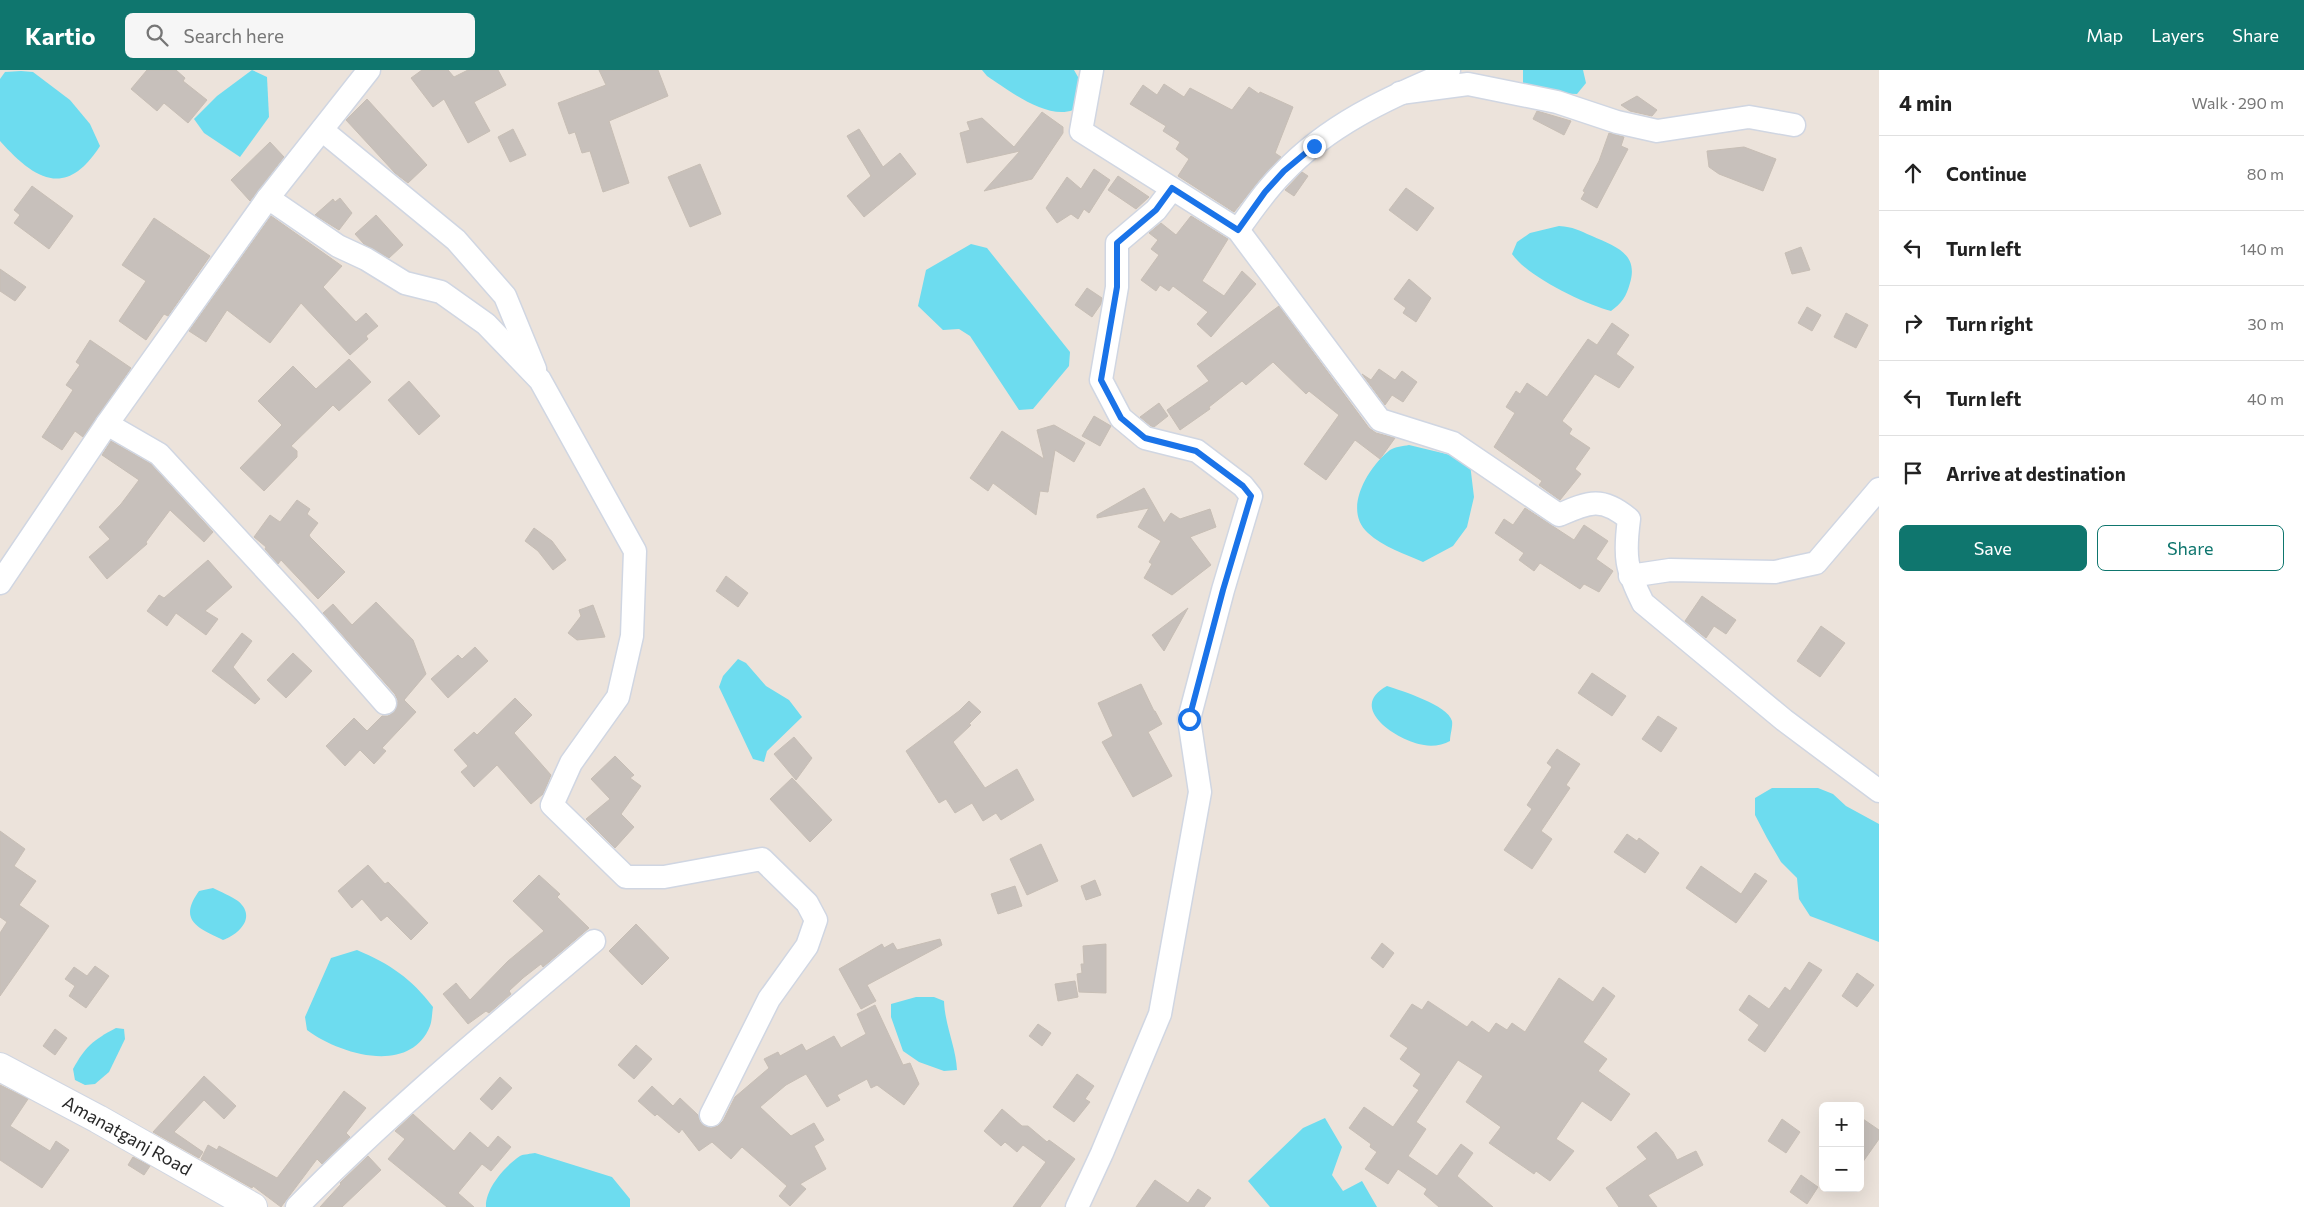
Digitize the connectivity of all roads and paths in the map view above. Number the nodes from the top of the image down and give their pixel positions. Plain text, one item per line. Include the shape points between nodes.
1 (369, 70) edge
2 (1092, 70) edge
3 (1449, 70) edge
4 (1400, 93) junction
5 (1794, 125) dead end
6 (322, 130) junction
7 (1172, 188) junction
8 (268, 198) junction
9 (1238, 230) junction
10 (540, 380) junction
11 (107, 424) junction
12 (1879, 488) edge
13 (1630, 576) junction
14 (0, 582) edge
15 (385, 703) dead end
16 (1879, 791) edge
17 (594, 941) dead end
18 (0, 1067) edge
19 (711, 1116) dead end
20 (253, 1207) edge
21 (297, 1207) edge
22 (1077, 1207) edge

1 - 6 street
2 - 7 street via 1081,131
3 - 4 street
4 - 5 street via 1468,84 1558,102 1617,122 1657,131 1749,117
4 - 9 street via 1356,116 1306,152 1265,192
6 - 8 street
6 - 10 street via 456,240 505,296
7 - 9 street
7 - 22 street via 1156,210 1117,243 1117,287 1101,380 1121,418 1145,438 1196,451 1243,486 1251,496 1189,719 1200,792 1160,1014
8 - 10 street via 338,246 405,283 441,292 486,324
8 - 11 street
9 - 13 street via 1380,420 1453,443 1559,514 1588,503 1614,506 1629,519 1625,549
10 - 19 street via 635,551 632,636 618,697 571,763 552,805 626,877 664,877 762,859 807,903 816,920 808,946 769,999
11 - 14 street
11 - 15 street via 159,454
12 - 13 street via 1816,563 1775,572 1670,570
13 - 16 street via 1643,603 1784,720
17 - 21 street via 442,1069
18 - 20 main road, Amanatganj Road via 98,1118

